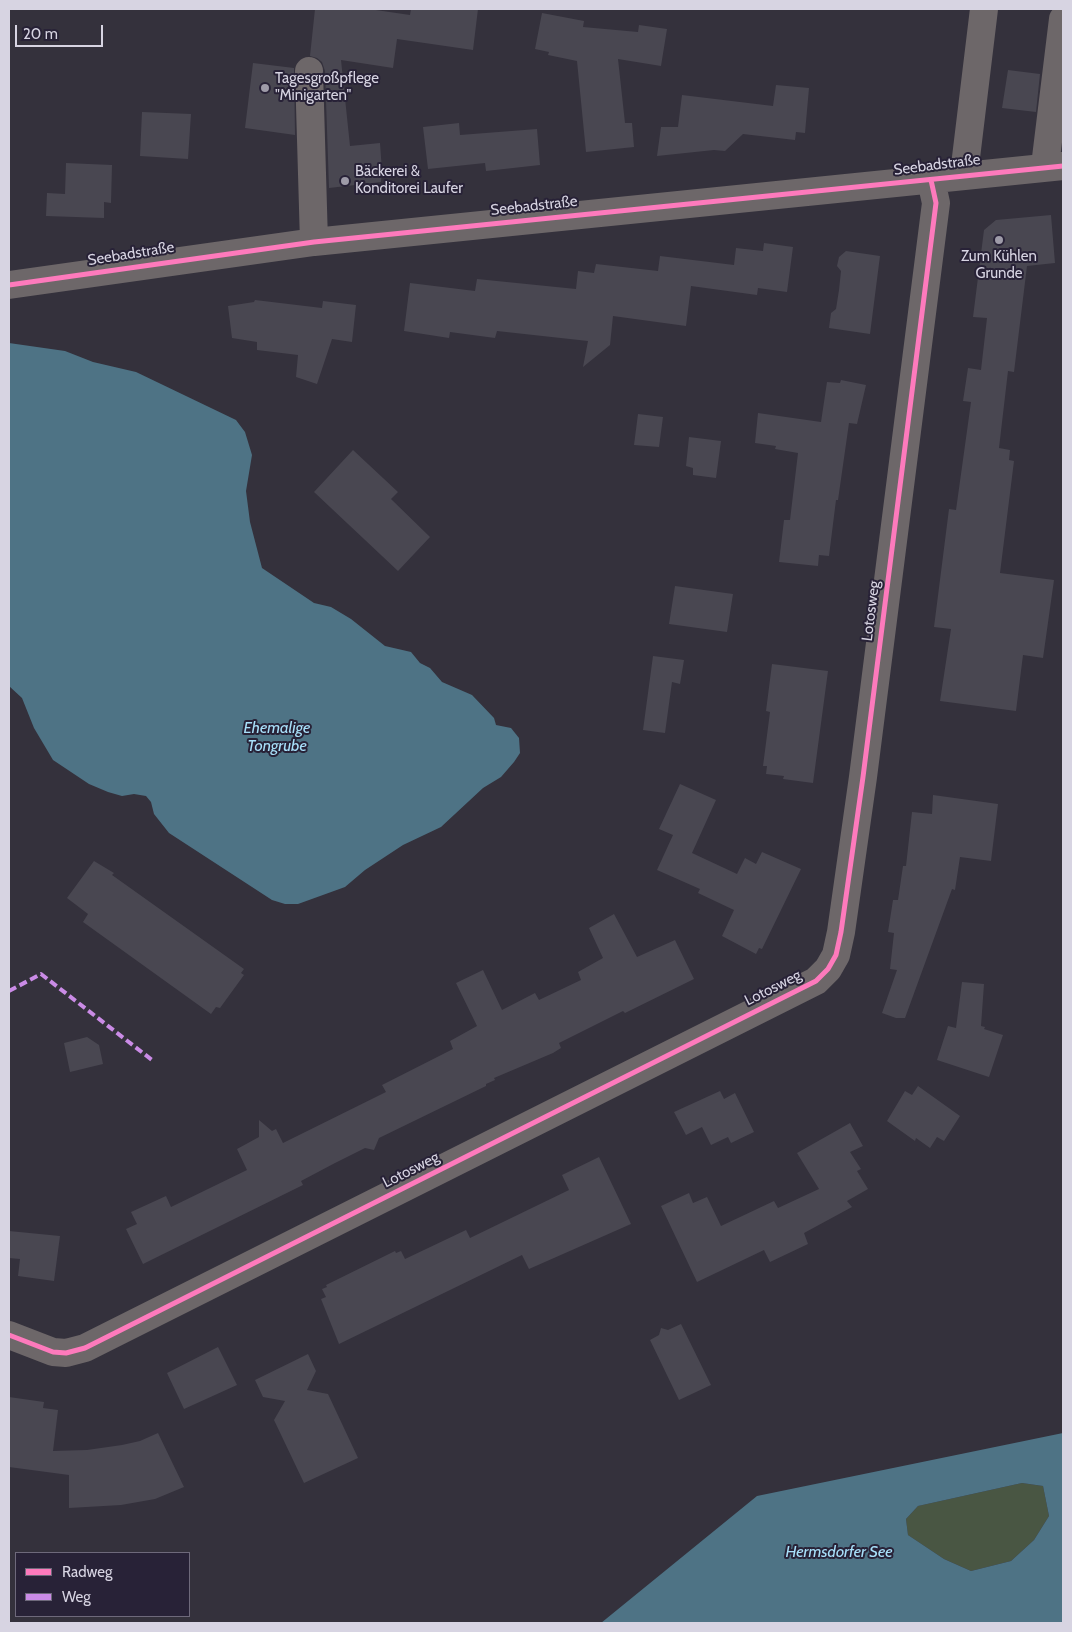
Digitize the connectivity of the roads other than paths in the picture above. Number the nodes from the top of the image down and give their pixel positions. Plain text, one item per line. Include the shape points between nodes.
1 (984, 9) edge
2 (1063, 19) edge
3 (309, 72) dead end
4 (1054, 166) edge
5 (964, 174) junction
6 (931, 180) junction
7 (314, 242) junction
8 (9, 285) edge
9 (9, 1335) edge

1 - 5 street
2 - 4 street
3 - 7 street
4 - 5 street, Seebadstraße
5 - 6 street, Seebadstraße
6 - 7 street, Seebadstraße
6 - 9 street, Lotosweg via 936,203 863,777 841,932 836,955 828,969 816,981 85,1348 66,1353 53,1352
7 - 8 street, Seebadstraße

